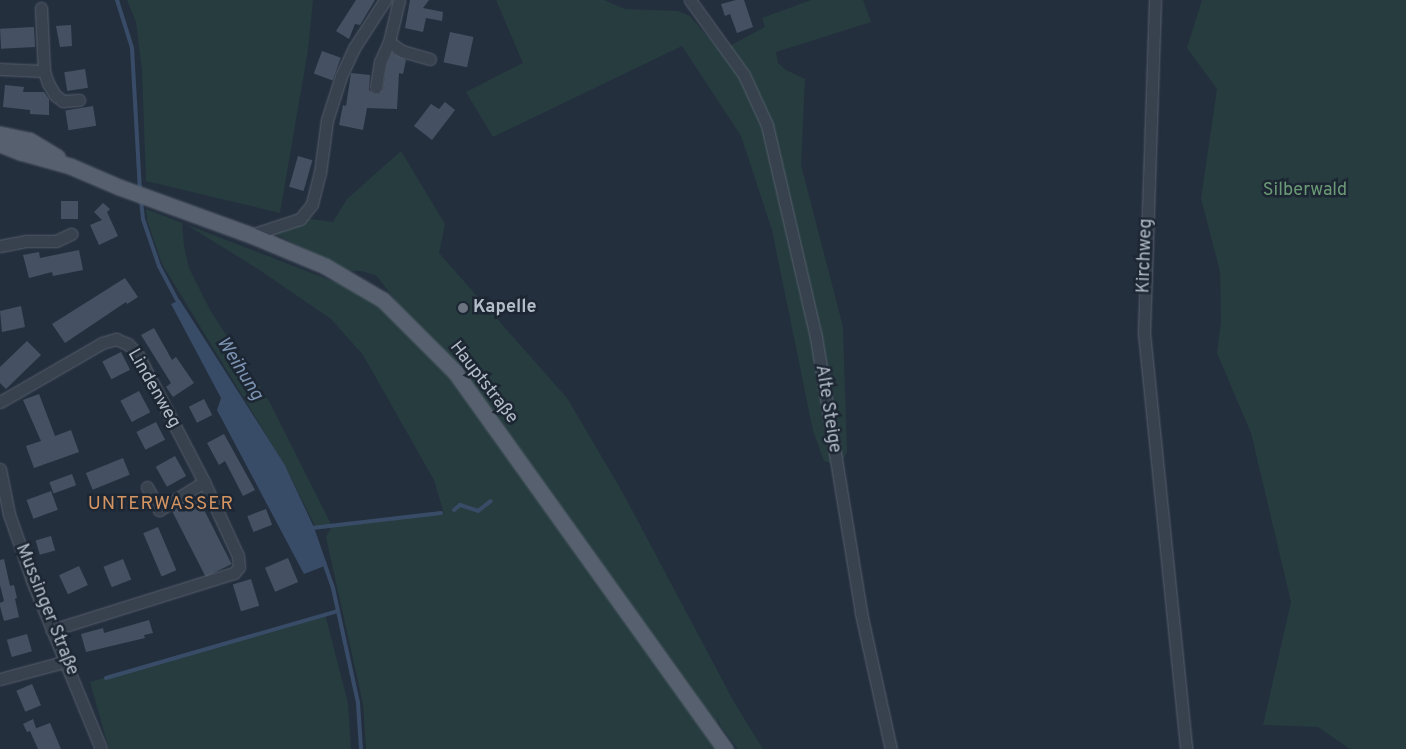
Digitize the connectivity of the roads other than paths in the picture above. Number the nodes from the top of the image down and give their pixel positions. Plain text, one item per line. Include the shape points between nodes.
1 (385, 0) edge
2 (399, 0) edge
3 (690, 0) edge
4 (1155, 0) edge
5 (41, 8) dead end
6 (388, 42) junction
7 (430, 59) dead end
8 (0, 69) edge
9 (44, 71) junction
10 (376, 87) dead end
11 (79, 100) dead end
12 (0, 134) edge
13 (0, 144) edge
14 (70, 166) junction
15 (71, 234) dead end
16 (251, 235) junction
17 (0, 246) edge
18 (0, 402) edge
19 (0, 469) edge
20 (204, 482) junction
21 (147, 487) dead end
22 (52, 630) junction
23 (67, 661) junction
24 (0, 679) edge
25 (101, 749) edge
26 (725, 749) edge
27 (892, 749) edge
28 (1186, 749) edge

1 - 16 street via 354,48 341,76 327,120 312,204 300,219
2 - 6 street
3 - 27 street, Alte Steige via 744,75 767,125 816,337 861,613
4 - 28 street, Kirchweg via 1144,333
5 - 9 street
6 - 7 street via 402,51
6 - 10 street via 380,62
8 - 9 street
9 - 11 street via 55,95 63,101
12 - 14 main road, Hauptstraße via 29,140
13 - 14 main road, Hauptstraße
14 - 16 main road, Hauptstraße
15 - 17 street via 56,241 26,241
16 - 26 main road, Hauptstraße via 325,266 383,300 455,372
18 - 20 street, Lindenweg via 102,343 116,339 128,344 138,355
19 - 22 street, Mussinger Straße via 9,514
20 - 21 street via 159,510
20 - 22 street, Lindenweg via 238,556 239,567 234,573
22 - 23 street, Mussinger Straße
23 - 24 street
23 - 25 street, Mussinger Straße

